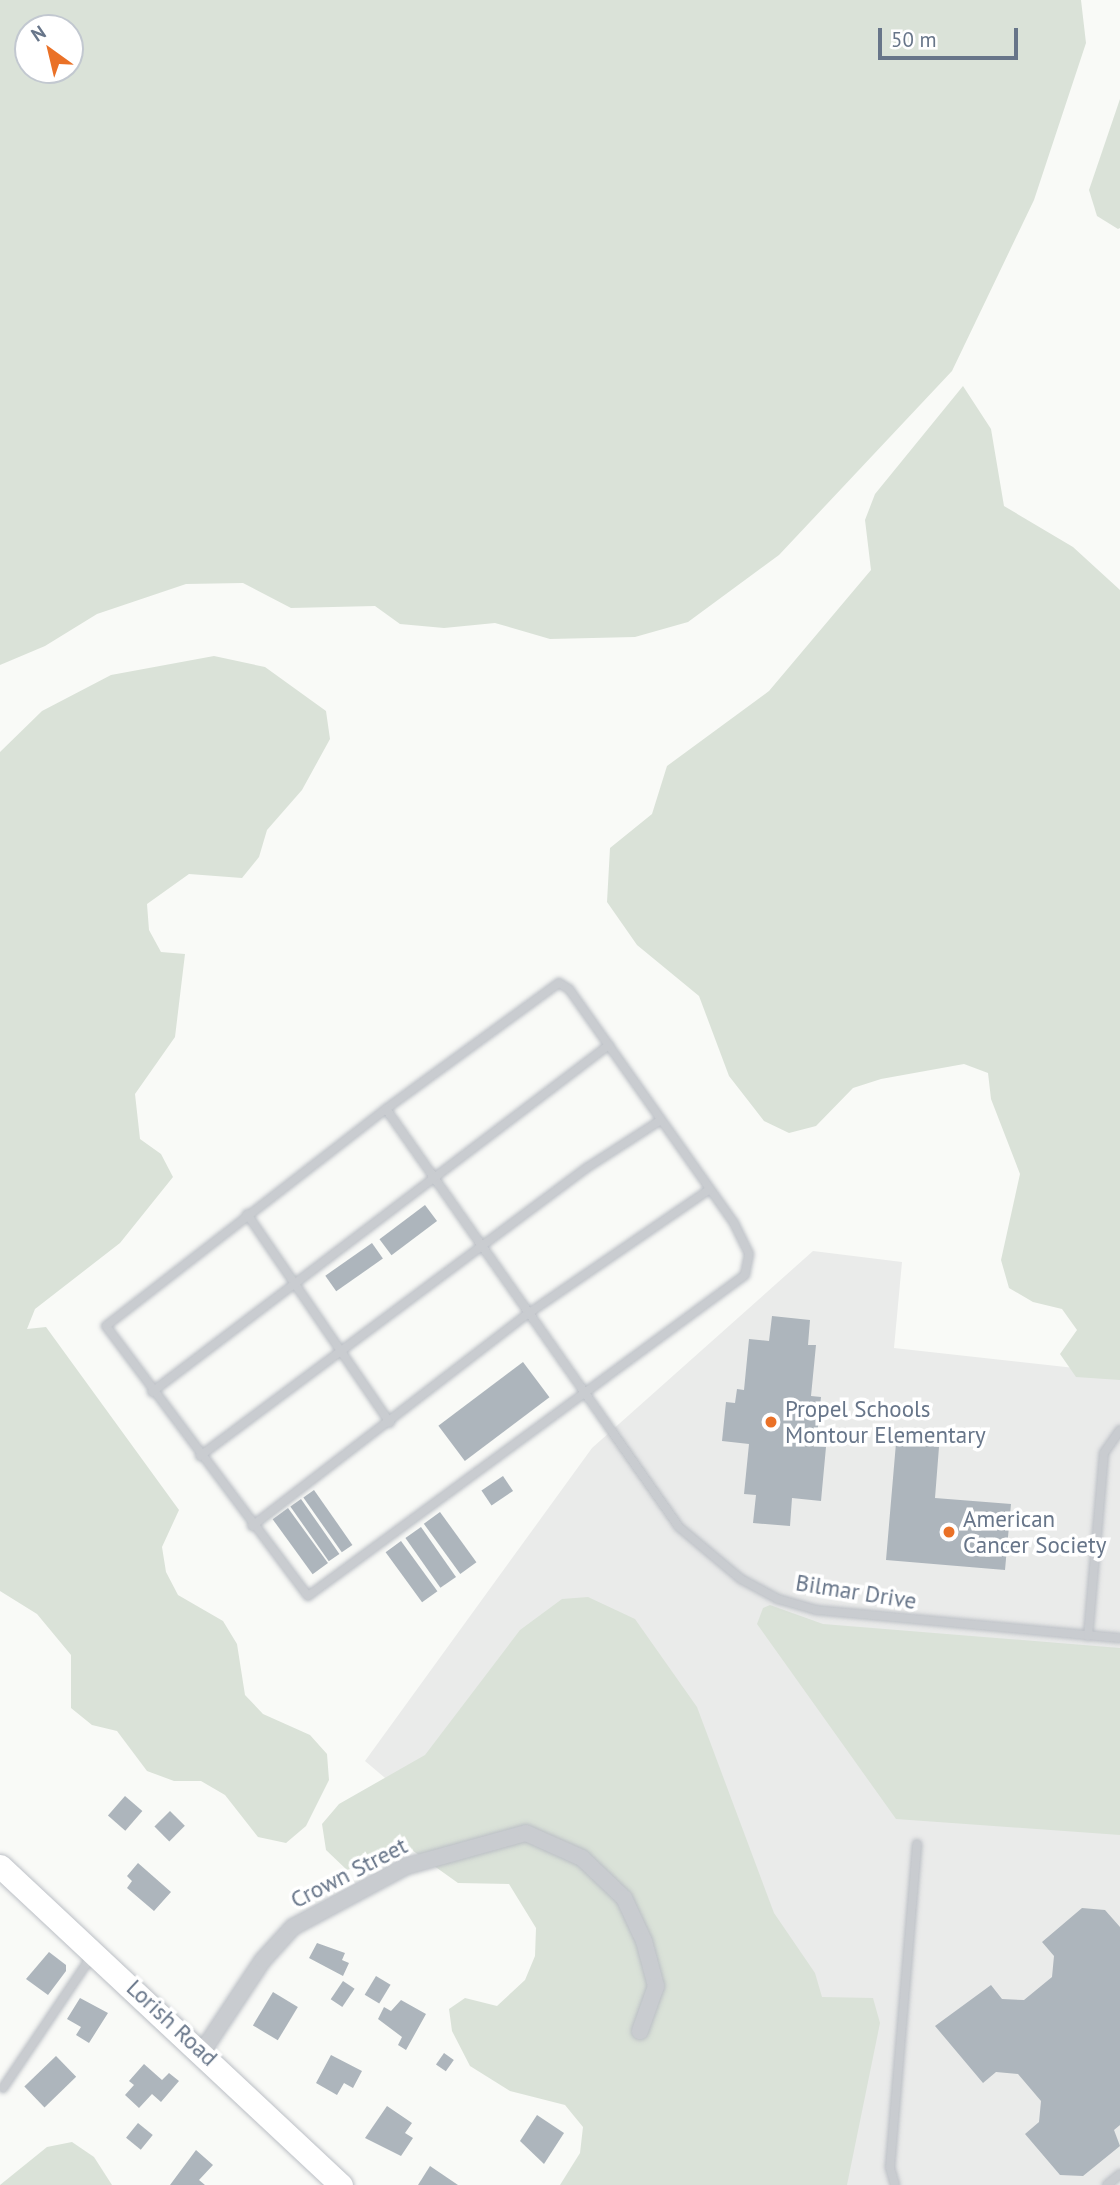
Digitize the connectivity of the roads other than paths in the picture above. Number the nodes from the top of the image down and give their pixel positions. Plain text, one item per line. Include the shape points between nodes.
1 (608, 1045) junction
2 (386, 1108) junction
3 (662, 1120) junction
4 (434, 1177) junction
5 (710, 1189) junction
6 (247, 1214) junction
7 (482, 1246) junction
8 (295, 1283) junction
9 (528, 1313) junction
10 (342, 1350) junction
11 (152, 1392) junction
12 (585, 1395) junction
13 (390, 1423) junction
14 (1120, 1430) edge
15 (200, 1456) junction
16 (252, 1526) junction
17 (1088, 1636) junction
18 (1120, 1638) edge
19 (917, 1844) dead end
20 (0, 1866) edge
21 (95, 1951) junction
22 (640, 2031) dead end
23 (202, 2052) junction
24 (2, 2088) dead end
25 (1120, 2174) edge
26 (341, 2185) edge
27 (895, 2185) edge
28 (1107, 2185) edge

1 - 2 lane via 569,989 551,985
1 - 3 lane
1 - 4 lane
2 - 4 lane, Bilmar Drive
2 - 6 lane
3 - 5 lane
3 - 7 lane
4 - 7 lane, Bilmar Drive
4 - 8 lane
5 - 9 lane
5 - 12 lane via 749,1254 745,1275
6 - 8 lane
6 - 11 lane via 106,1326
7 - 9 lane, Bilmar Drive
7 - 10 lane
8 - 10 lane
8 - 11 lane
9 - 12 lane, Bilmar Drive
9 - 13 lane
10 - 13 lane
10 - 15 lane
11 - 15 lane
12 - 16 lane via 314,1594 303,1593
12 - 17 lane, Bilmar Drive via 679,1527 703,1552 778,1599 885,1618
13 - 16 lane
14 - 17 lane via 1104,1453
15 - 16 lane
17 - 18 lane, Bilmar Drive
19 - 27 lane via 890,2167
20 - 21 street, Lorish Road
21 - 23 street, Lorish Road
21 - 24 lane
22 - 23 street, Crown Street via 656,1986 645,1941 624,1898 582,1858 526,1833 407,1866 293,1927 263,1960
23 - 26 street, Lorish Road
25 - 28 lane

